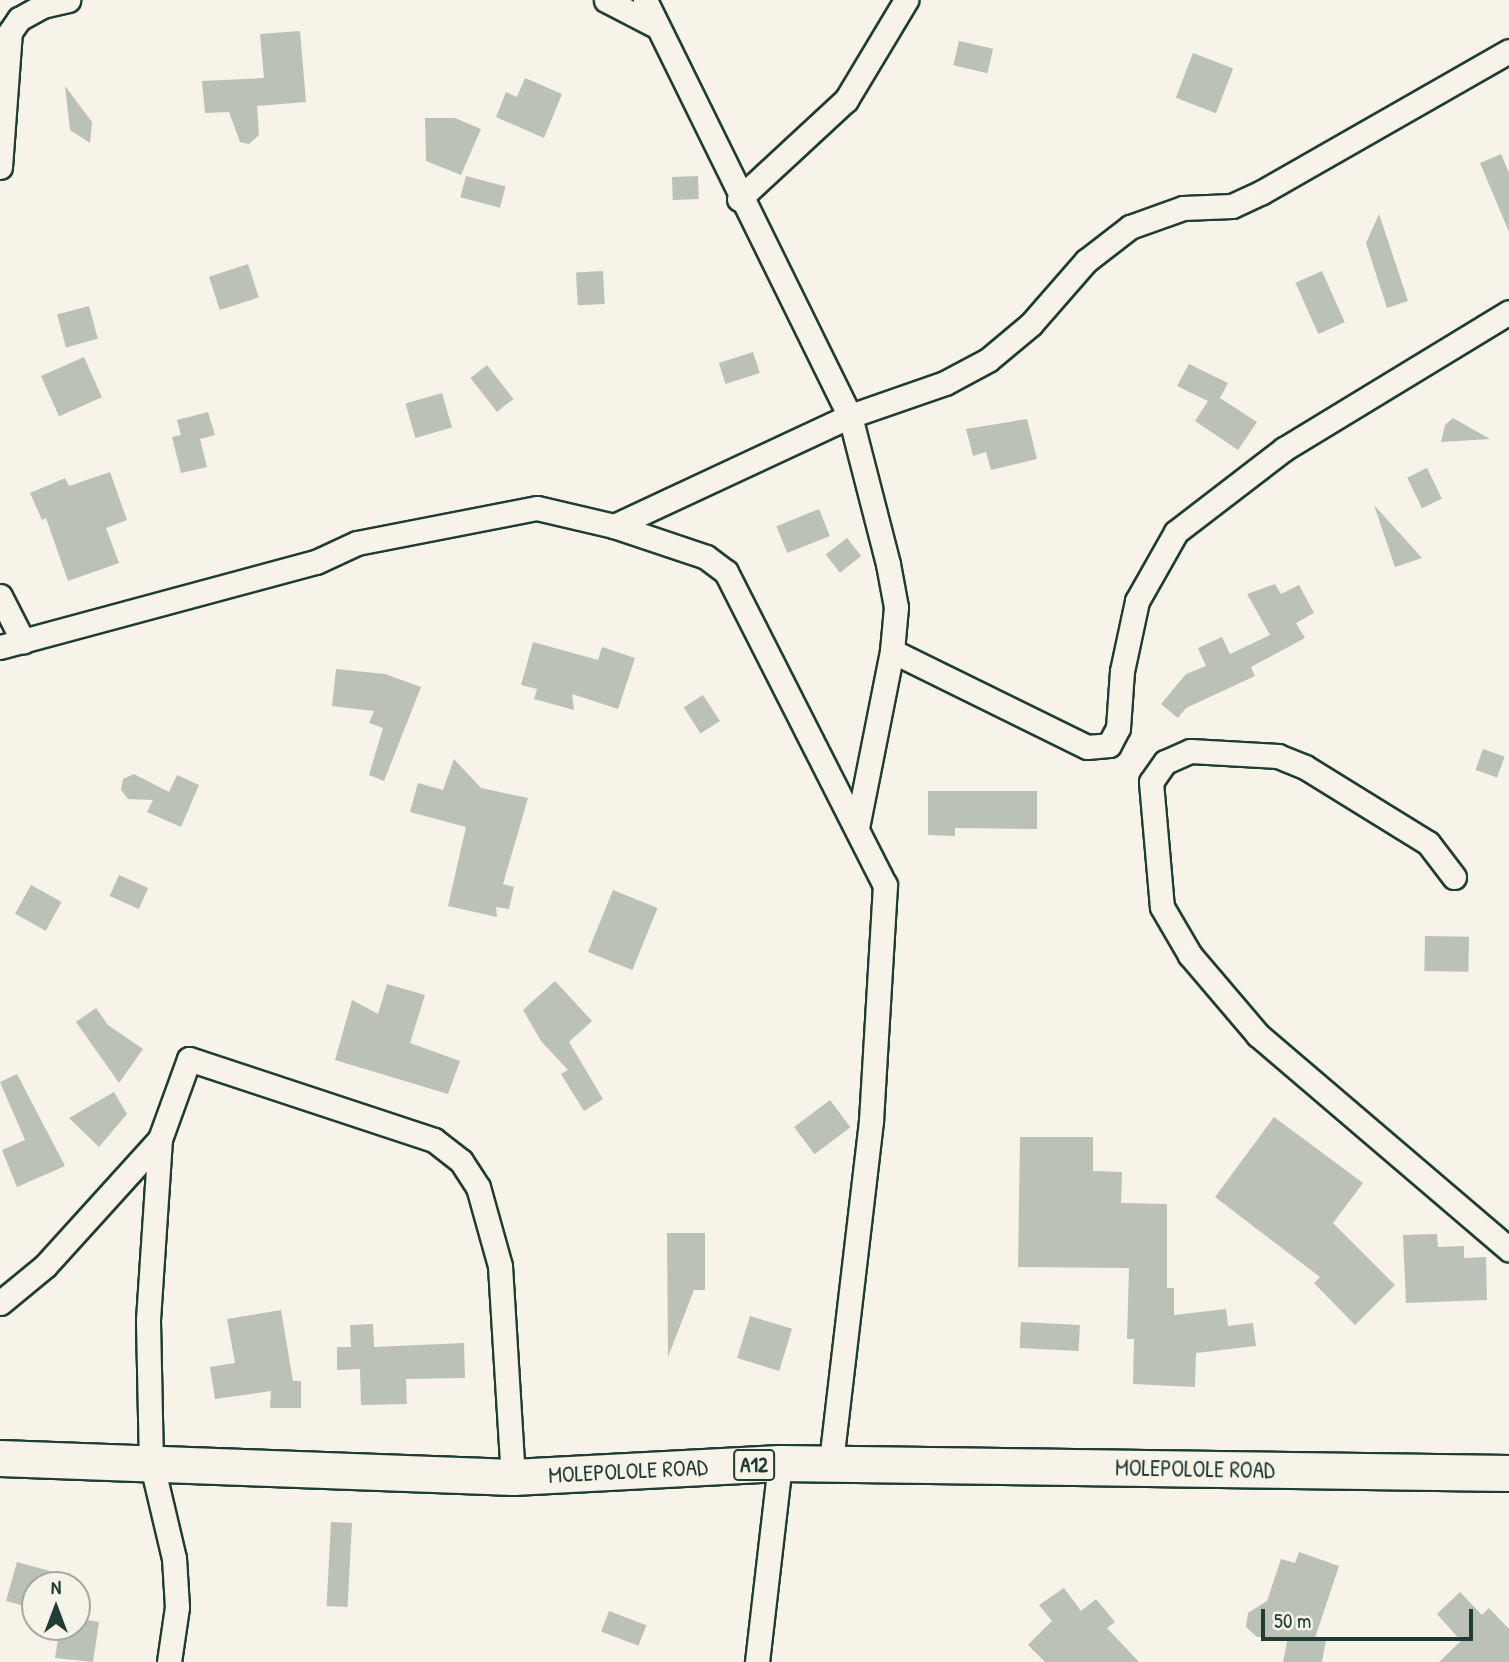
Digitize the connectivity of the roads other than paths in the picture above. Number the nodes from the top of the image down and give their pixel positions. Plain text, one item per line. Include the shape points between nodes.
1 (68, 0) edge
2 (606, 0) edge
3 (645, 0) edge
4 (906, 0) edge
5 (656, 26) junction
6 (1509, 51) edge
7 (0, 167) edge
8 (739, 199) junction
9 (1509, 312) edge
10 (850, 416) junction
11 (614, 526) junction
12 (0, 596) edge
13 (23, 641) junction
14 (0, 647) edge
15 (892, 651) junction
16 (857, 827) junction
17 (1454, 877) dead end
18 (160, 1139) junction
19 (1509, 1249) edge
20 (0, 1303) edge
21 (0, 1458) edge
22 (151, 1461) junction
23 (780, 1464) junction
24 (831, 1464) junction
25 (1509, 1473) edge
26 (513, 1476) junction
27 (169, 1662) edge
28 (757, 1662) edge

1 - 7 street via 42,6 19,19 10,32
2 - 5 street
3 - 5 street
4 - 8 street via 846,100
5 - 8 street
6 - 10 street via 1242,201 1183,208 1129,226 1086,261 1031,324 988,359 945,383
8 - 10 street
9 - 15 street via 1284,449 1176,532 1137,601 1122,670 1118,728 1108,745 1087,747
10 - 11 street
10 - 15 street via 896,607
11 - 13 street via 537,508 358,543 316,562
11 - 16 street via 706,557 726,572
12 - 13 street
13 - 14 street
15 - 16 street
16 - 24 street via 886,886 871,1121
17 - 19 street via 1428,843 1305,766 1278,756 1190,751 1165,762 1151,782 1162,906 1190,955 1258,1035
18 - 20 street via 45,1266
18 - 22 street via 148,1321
18 - 26 street via 188,1059 434,1140 461,1161 478,1187 500,1266
21 - 22 main road, MOLEPOLOLE ROAD / A12
22 - 26 main road, MOLEPOLOLE ROAD / A12
22 - 27 street via 174,1558 177,1607
23 - 24 main road, MOLEPOLOLE ROAD / A12
23 - 26 main road, MOLEPOLOLE ROAD / A12
23 - 28 street
24 - 25 main road, MOLEPOLOLE ROAD / A12

